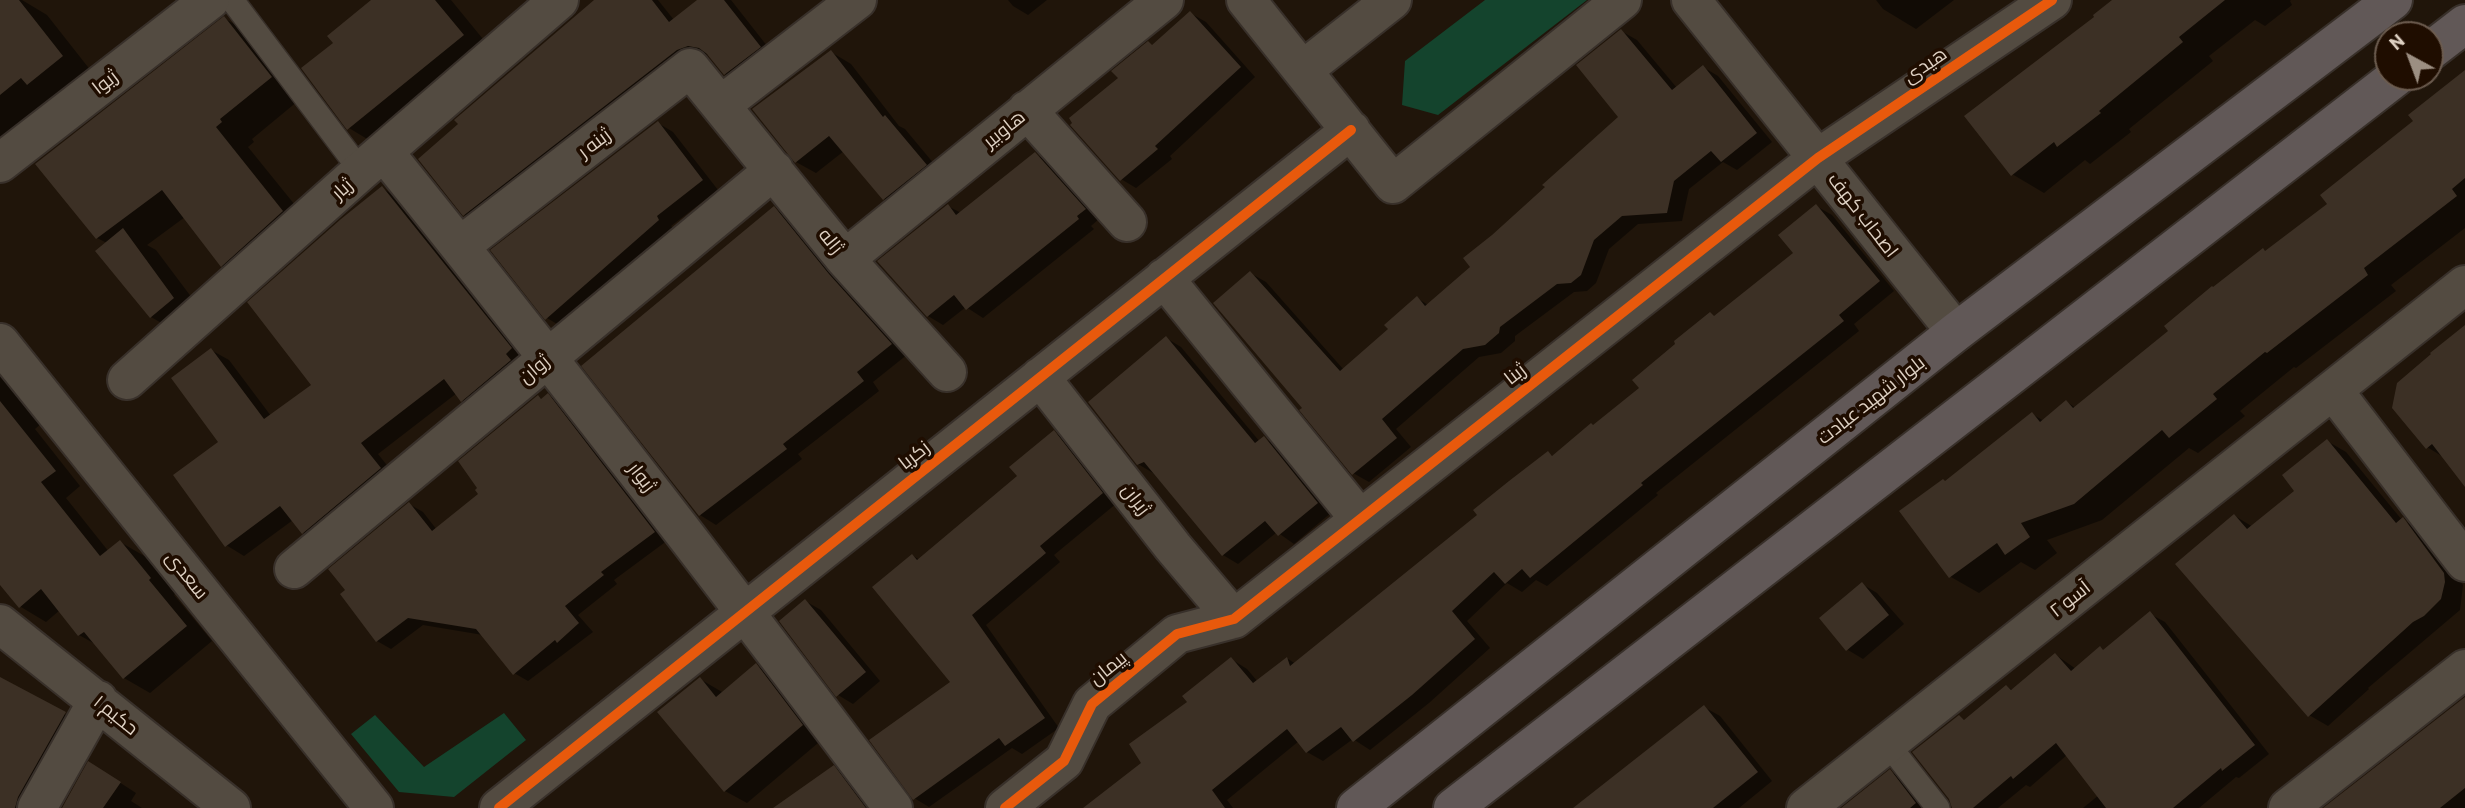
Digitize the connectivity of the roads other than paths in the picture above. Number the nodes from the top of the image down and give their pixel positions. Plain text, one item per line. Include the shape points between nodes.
1 (210, 0) edge
2 (232, 0) edge
3 (559, 0) edge
4 (857, 0) edge
5 (1164, 0) edge
6 (1246, 0) edge
7 (1392, 0) edge
8 (1622, 0) edge
9 (1692, 0) edge
10 (2393, 0) edge
11 (2043, 3) edge
12 (2465, 23) edge
13 (2444, 40) edge
14 (1303, 70) junction
15 (2378, 91) edge
16 (721, 105) junction
17 (1027, 110) junction
18 (1351, 130) junction
19 (1818, 158) junction
20 (373, 162) junction
21 (0, 163) edge
22 (774, 170) junction
23 (1126, 222) dead end
24 (460, 246) junction
25 (845, 259) junction
26 (1164, 278) junction
27 (2465, 285) edge
28 (1956, 332) junction
29 (0, 343) edge
30 (549, 357) junction
31 (947, 372) dead end
32 (1040, 377) junction
33 (127, 380) dead end
34 (2333, 390) junction
35 (1359, 518) junction
36 (2465, 562) edge
37 (294, 569) dead end
38 (745, 611) junction
39 (1234, 619) junction
40 (0, 624) edge
41 (2465, 668) edge
42 (97, 700) junction
43 (1888, 743) junction
44 (37, 808) edge
45 (231, 808) edge
46 (374, 808) edge
47 (499, 808) edge
48 (893, 808) edge
49 (1005, 808) edge
50 (1356, 808) edge
51 (1453, 808) edge
52 (1806, 808) edge
53 (1938, 808) edge
54 (2288, 808) edge

1 - 21 street, ژیوا
2 - 20 lane
3 - 20 street, ژیار
4 - 16 street
5 - 17 street, هاوبیر
6 - 14 street
7 - 14 street
8 - 18 street via 1394,184
9 - 19 street, اصحاب کهف
10 - 28 main road, بلوار شهید عبادت
11 - 19 street, هیدی
12 - 13 main road
14 - 18 street
15 - 51 main road
16 - 22 street, ژاله
16 - 24 street, ژینه ر via 690,68
17 - 23 street
17 - 25 street, هاوبیر
18 - 26 street, زکریا
19 - 28 street, اصحاب کهف
19 - 35 street, ژینا
20 - 24 street, ژیوار
20 - 33 street, ژیار
22 - 25 street, ژاله
22 - 30 street, ژوان
24 - 30 street, ژیوار
25 - 31 street, ژاله
26 - 32 street, زکریا
26 - 35 street
27 - 34 street, آسو ۲
28 - 50 main road, بلوار شهید عبادت
29 - 46 street, سعدی
30 - 37 street, ژوان
30 - 38 street, ژیوار
32 - 38 street, زکریا
32 - 39 street, ژیران
34 - 36 street
34 - 43 street, آسو ۲
35 - 39 street, ژینا
38 - 47 street, زکریا
38 - 48 street, ژیوار
39 - 49 street, پیمان via 1177,634 1113,686 1092,704 1064,761
40 - 42 street, حکیم ۱
41 - 54 street
42 - 44 street
42 - 45 street, حکیم ۱
43 - 52 street, آسو ۲
43 - 53 lane

